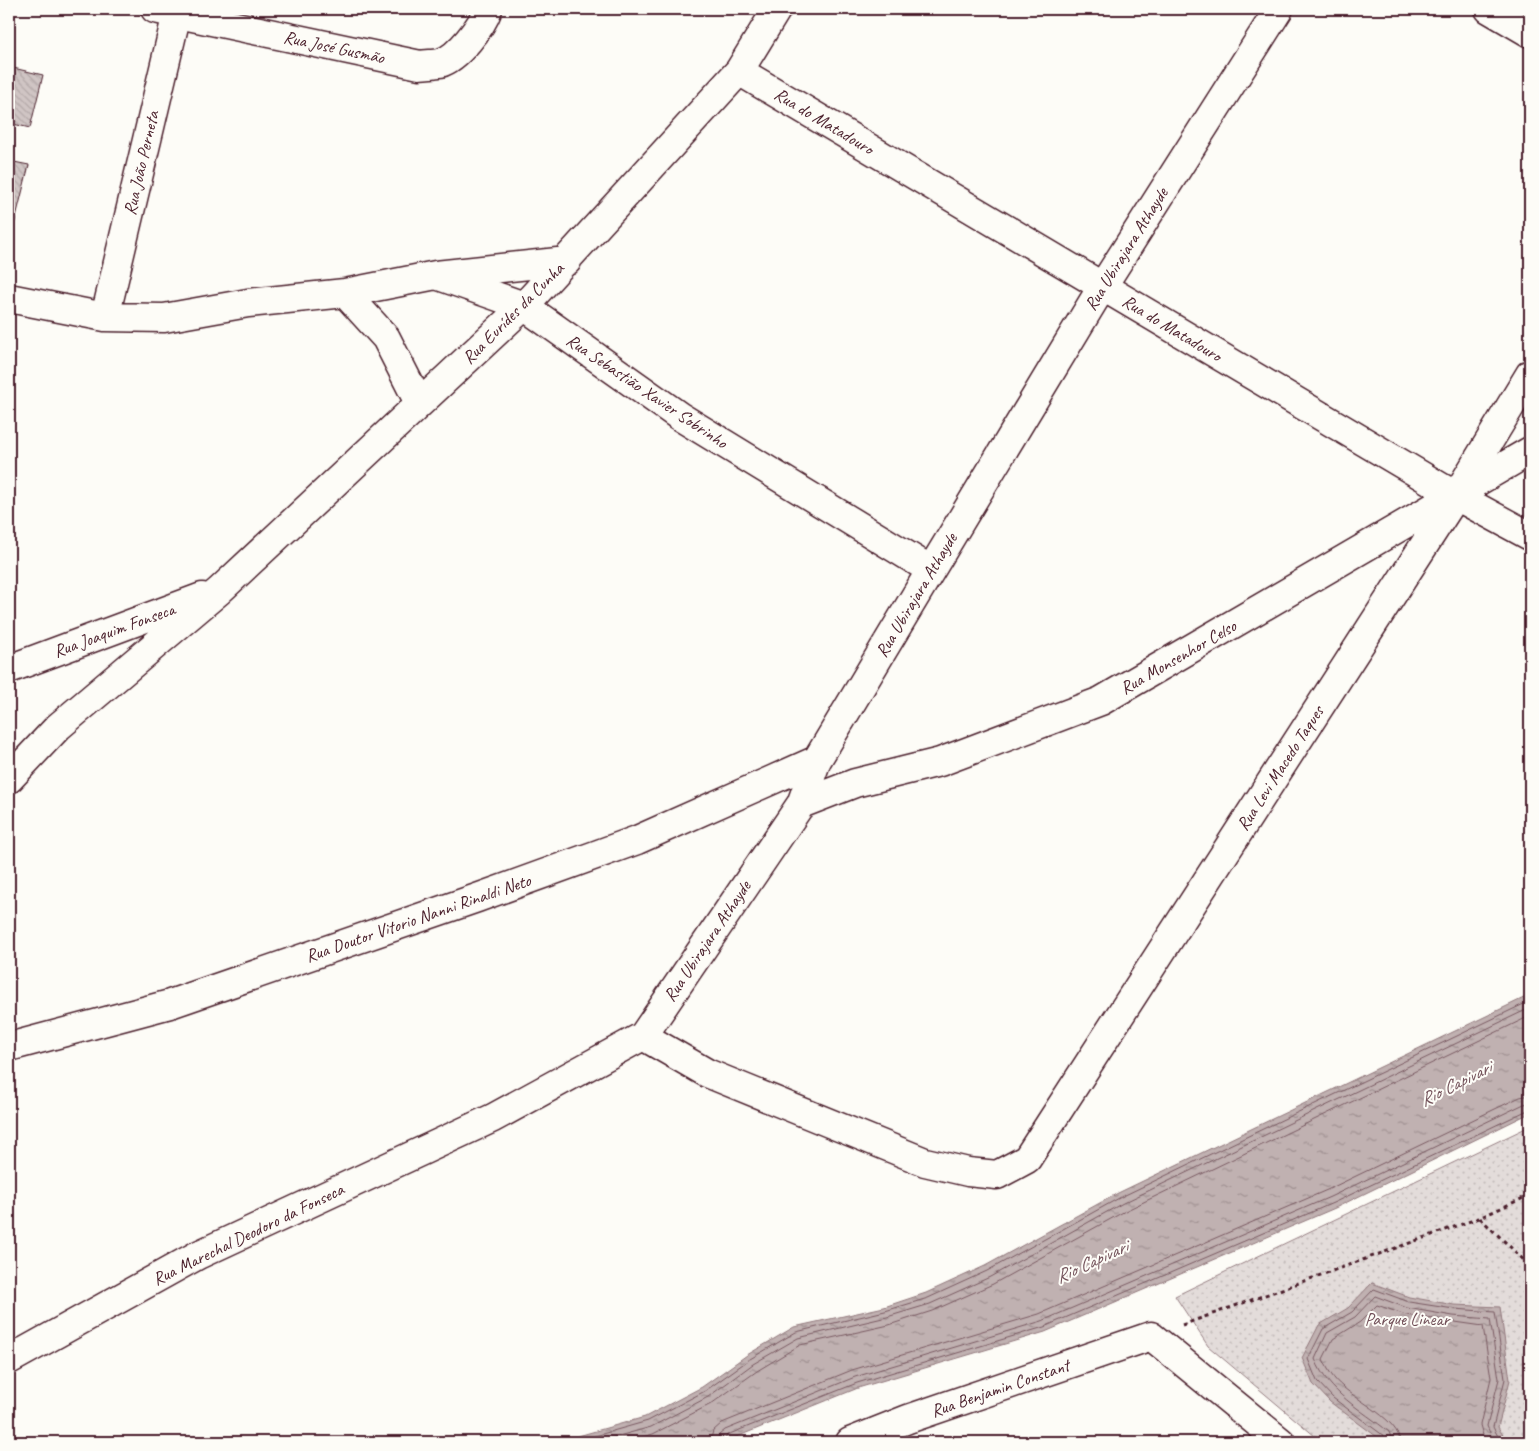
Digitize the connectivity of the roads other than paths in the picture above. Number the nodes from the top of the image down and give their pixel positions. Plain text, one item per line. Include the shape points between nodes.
1 (488, 9) edge
2 (777, 9) edge
3 (1279, 9) edge
4 (1490, 9) edge
5 (170, 10) edge
6 (1530, 33) edge
7 (739, 71) junction
8 (567, 261) junction
9 (436, 275) junction
10 (1102, 287) junction
11 (345, 293) junction
12 (9, 298) edge
13 (524, 306) junction
14 (105, 317) junction
15 (1530, 374) edge
16 (419, 403) junction
17 (1530, 451) edge
18 (1456, 496) junction
19 (1530, 536) edge
20 (931, 570) junction
21 (220, 591) junction
22 (9, 668) edge
23 (817, 760) junction
24 (9, 779) edge
25 (801, 804) junction
26 (643, 1036) junction
27 (9, 1047) edge
28 (494, 1118) joint
29 (9, 1360) edge
30 (850, 1442) edge
31 (1281, 1442) edge

1 - 5 street, Rua José Gusmão via 457,53 441,62 420,65
2 - 7 street, Rua Eurídes da Cunha
3 - 10 street, Rua Ubirajara Athayde
4 - 6 street
5 - 14 street, Rua João Perneta
7 - 8 street, Rua Eurídes da Cunha
7 - 10 street, Rua do Matadouro
8 - 9 street
8 - 13 street, Rua Eurídes da Cunha
9 - 11 street
9 - 13 street, Rua Sebastião Xavier Sobrinho
10 - 18 street, Rua do Matadouro
10 - 20 street, Rua Ubirajara Athayde
11 - 14 street via 248,303 164,318
11 - 16 street via 386,338
12 - 14 street
13 - 16 street, Rua Eurídes da Cunha
13 - 20 street, Rua Sebastião Xavier Sobrinho via 679,416
15 - 18 street, Rua Levi Macedo Taques
16 - 21 street, Rua Eurídes da Cunha
17 - 18 street, Rua Monsenhor Celso
18 - 19 street, Rua do Matadouro
18 - 25 street, Rua Monsenhor Celso via 1101,701 940,762 856,783
18 - 26 street, Rua Levi Macedo Taques via 1026,1159 997,1175 925,1162 707,1072
20 - 23 street, Rua Ubirajara Athayde
21 - 22 street, Rua Joaquim Fonseca
21 - 24 street, Rua Eurídes da Cunha via 58,727
23 - 25 street, Rua Ubirajara Athayde
23 - 27 street, Rua Doutor Vitorio Nanni Rinaldi Neto via 637,840 486,895 170,1004
25 - 26 street, Rua Ubirajara Athayde
26 - 28 street, Rua Ubirajara Athayde
28 - 29 street, Rua Marechal Deodoro da Fonseca via 198,1255
30 - 31 street, Rua Benjamin Constant via 1151,1336

